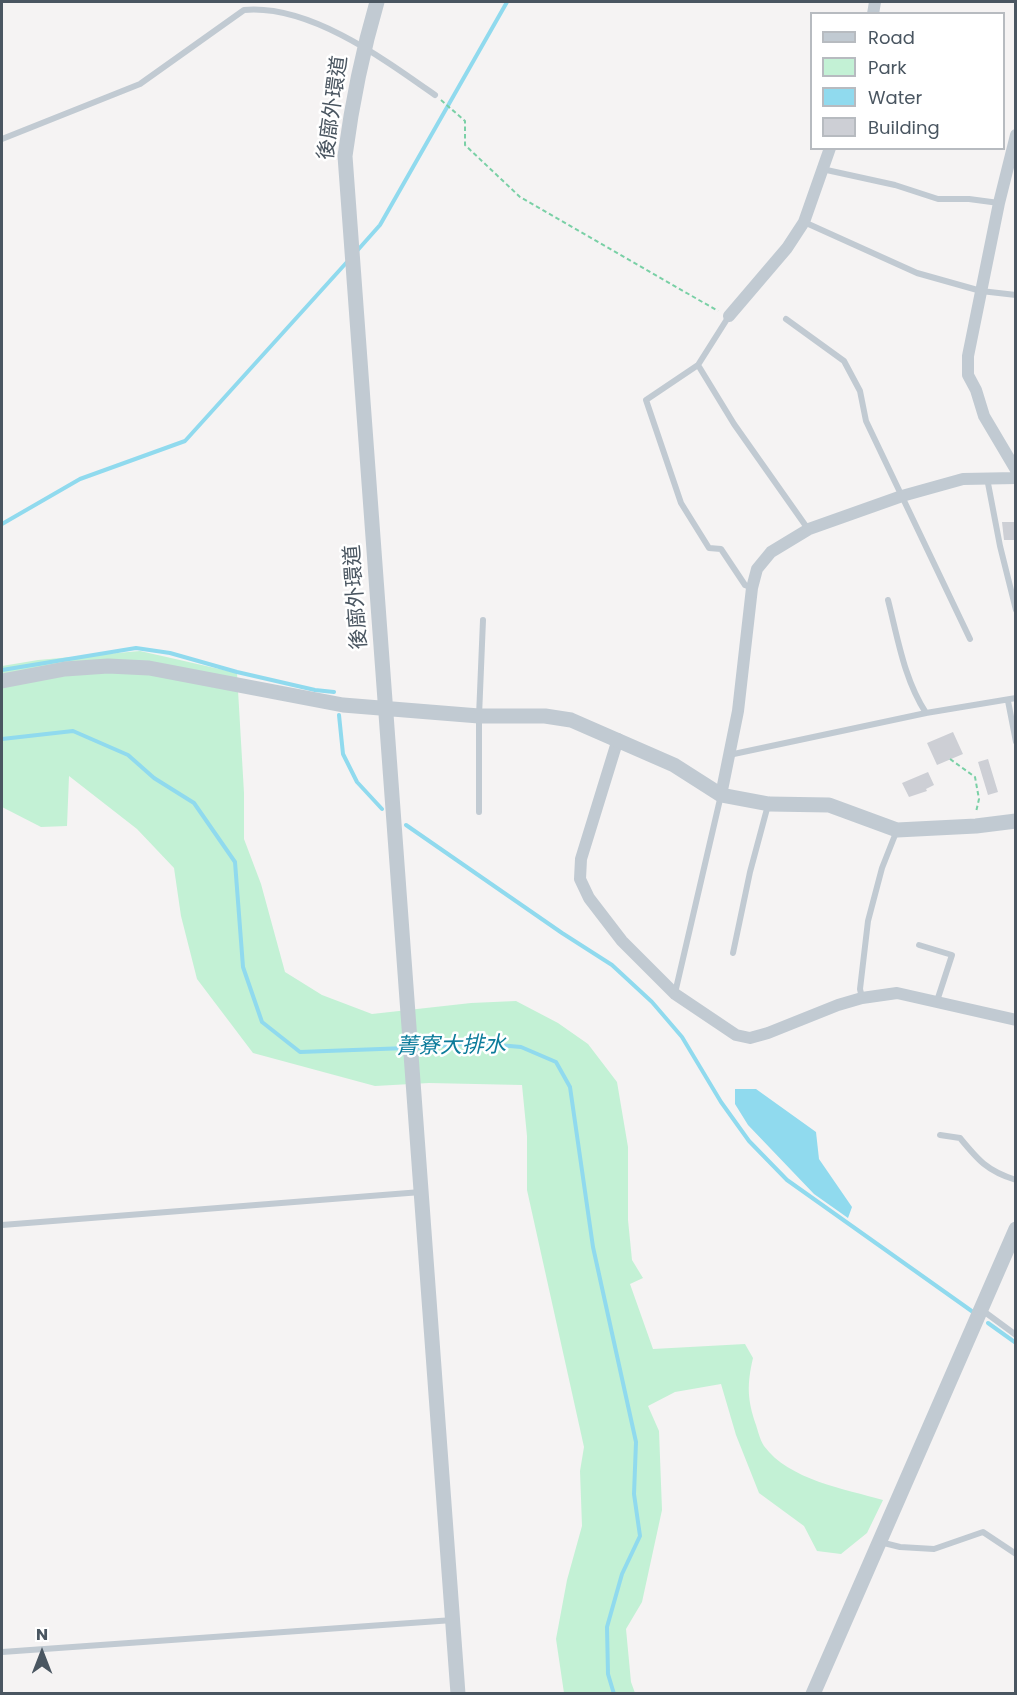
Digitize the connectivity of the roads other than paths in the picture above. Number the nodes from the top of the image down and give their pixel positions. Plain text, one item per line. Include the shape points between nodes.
1 (244, 2) edge
2 (377, 2) edge
3 (244, 10) junction
4 (364, 48) junction
5 (435, 95) road end
6 (1016, 135) edge
7 (2, 139) edge
8 (829, 150) edge
9 (1012, 167) edge
10 (822, 169) junction
11 (999, 203) junction
12 (804, 222) junction
13 (981, 291) junction
14 (1016, 295) edge
15 (729, 316) joint
16 (786, 319) dead end
17 (698, 365) junction
18 (1016, 470) edge
19 (987, 477) junction
20 (1016, 478) edge
21 (902, 496) junction
22 (809, 529) junction
23 (752, 588) junction
24 (888, 600) dead end
25 (1016, 609) edge
26 (483, 620) dead end
27 (970, 639) dead end
28 (2, 681) edge
29 (1016, 698) edge
30 (1008, 701) junction
31 (387, 710) junction
32 (926, 713) junction
33 (479, 716) junction
34 (618, 739) junction
35 (1016, 742) edge
36 (729, 755) junction
37 (721, 795) junction
38 (769, 804) junction
39 (479, 812) dead end
40 (1016, 821) edge
41 (897, 830) junction
42 (919, 945) dead end
43 (733, 953) dead end
44 (675, 994) junction
45 (862, 998) junction
46 (937, 1002) junction
47 (1016, 1020) edge
48 (940, 1135) dead end
49 (1016, 1180) edge
50 (422, 1192) junction
51 (2, 1225) edge
52 (1016, 1229) edge
53 (981, 1310) junction
54 (1016, 1335) edge
55 (880, 1542) junction
56 (1016, 1554) edge
57 (453, 1620) junction
58 (2, 1652) edge
59 (458, 1694) edge
60 (813, 1694) edge

1 - 3 lane
2 - 4 street, 後廍外環道
3 - 4 lane via 292,14
3 - 7 lane via 140,84
4 - 5 lane
4 - 31 street, 後廍外環道 via 345,156
6 - 9 street
8 - 10 street
9 - 11 street
10 - 11 lane via 939,199
10 - 12 street
11 - 13 street
12 - 13 lane via 917,273
12 - 15 street
13 - 14 lane
13 - 18 street via 968,375 984,416
15 - 17 lane
16 - 21 lane via 844,361 860,391 866,421
17 - 22 lane via 734,424
17 - 23 lane via 646,400 681,503 709,548 720,549 745,585
19 - 20 street
19 - 21 street via 963,478
19 - 25 lane
21 - 22 street
21 - 27 lane
22 - 23 street via 771,552 757,569
23 - 36 street
24 - 32 lane via 901,656
26 - 33 lane
28 - 31 street via 65,669 149,668
29 - 30 lane
30 - 32 lane
30 - 35 lane
31 - 33 street
31 - 50 street, 後廍外環道
32 - 36 lane
33 - 34 street via 572,720
33 - 39 lane
34 - 37 street via 674,765
34 - 44 street via 581,859 580,879 589,898 622,941
36 - 37 street
37 - 38 street
37 - 44 lane
38 - 41 street via 829,805
38 - 43 lane
40 - 41 street
41 - 45 lane via 868,921
42 - 46 lane via 952,956
44 - 45 street via 736,1035 750,1038
45 - 46 street via 897,993
46 - 47 street
48 - 49 lane via 960,1138 980,1163
50 - 51 lane
50 - 57 street, 後廍外環道
52 - 53 street
53 - 54 lane
53 - 55 street
55 - 56 lane via 934,1549 983,1532
55 - 60 street
57 - 58 lane
57 - 59 street, 後廍外環道

